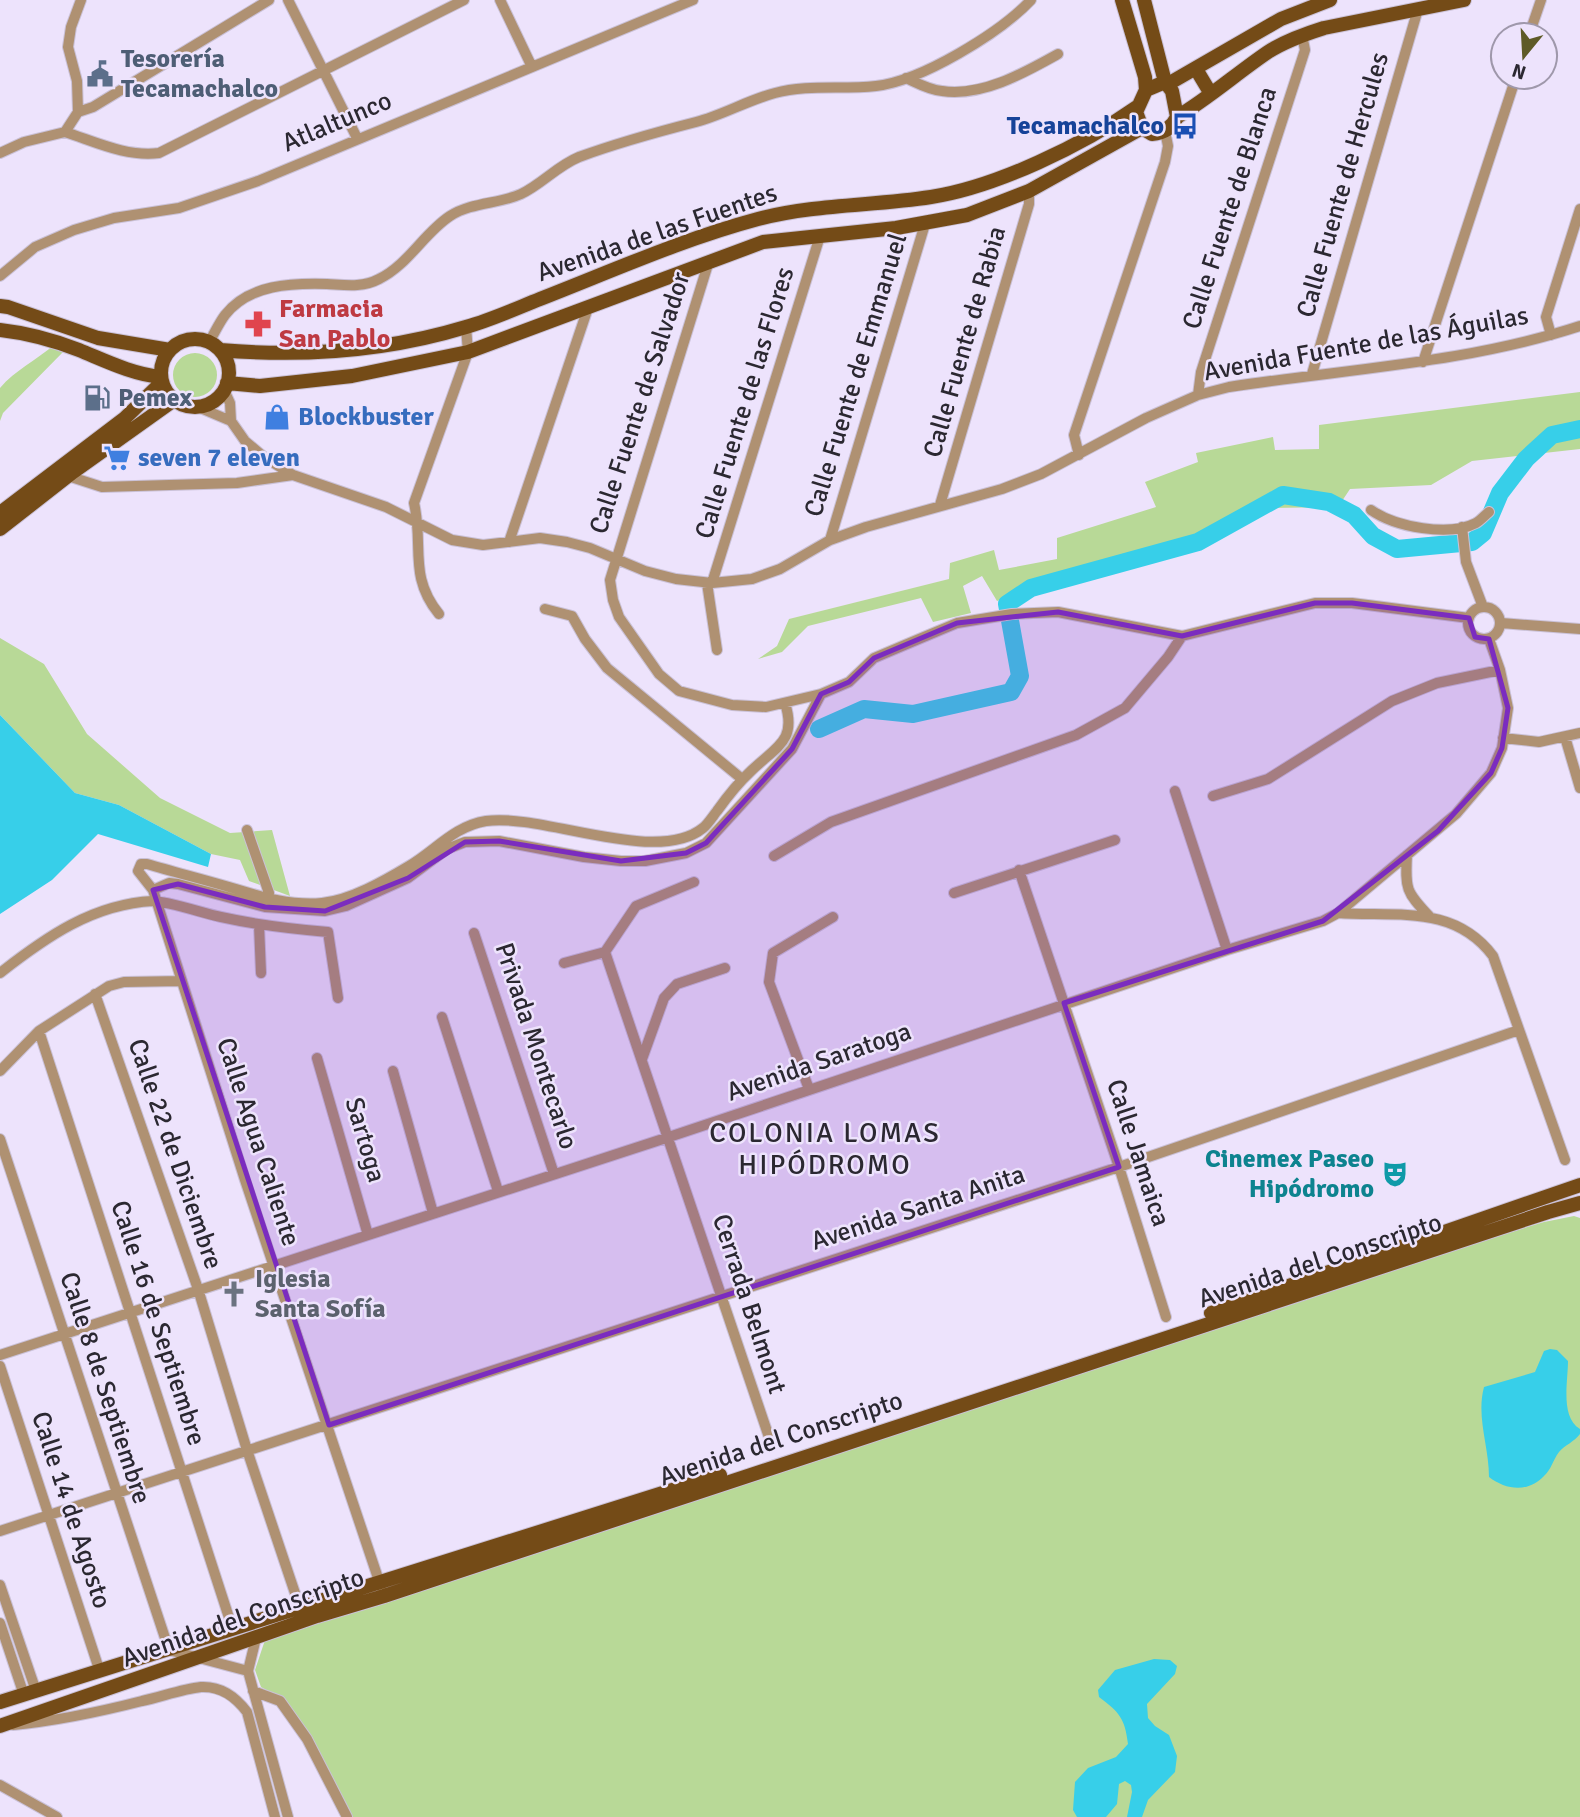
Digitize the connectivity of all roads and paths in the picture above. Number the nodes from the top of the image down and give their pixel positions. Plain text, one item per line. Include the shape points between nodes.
1 (81, 0) edge
2 (269, 0) edge
3 (288, 0) edge
4 (464, 0) edge
5 (500, 0) edge
6 (693, 0) edge
7 (1031, 0) edge
8 (1122, 0) edge
9 (1144, 0) edge
10 (1330, 0) edge
11 (1464, 0) edge
12 (1541, 0) edge
13 (1418, 9) junction
14 (1534, 21) edge
15 (1303, 35) junction
16 (1058, 54) dead end
17 (532, 66) junction
18 (1196, 69) junction
19 (324, 72) junction
20 (906, 78) junction
21 (1166, 83) junction
22 (1146, 90) junction
23 (1511, 91) edge
24 (1212, 94) junction
25 (1137, 107) junction
26 (78, 112) junction
27 (1177, 117) junction
28 (1142, 128) junction
29 (1165, 131) junction
30 (65, 132) junction
31 (357, 138) junction
32 (0, 153) edge
33 (1029, 191) junction
34 (890, 202) junction
35 (871, 203) junction
36 (1580, 209) edge
37 (925, 224) junction
38 (896, 228) junction
39 (875, 230) junction
40 (820, 236) junction
41 (709, 261) junction
42 (0, 276) edge
43 (0, 306) edge
44 (588, 308) junction
45 (1580, 326) edge
46 (466, 327) junction
47 (0, 330) edge
48 (1551, 335) junction
49 (214, 346) junction
50 (170, 350) junction
51 (468, 352) junction
52 (1423, 362) junction
53 (1312, 374) junction
54 (162, 379) junction
55 (226, 386) junction
56 (1198, 395) junction
57 (174, 400) junction
58 (198, 407) junction
59 (231, 421) junction
60 (1079, 455) junction
61 (293, 475) junction
62 (68, 476) junction
63 (940, 505) junction
64 (1371, 510) dead end
65 (1489, 512) dead end
66 (0, 513) edge
67 (419, 523) junction
68 (0, 529) edge
69 (1463, 538) junction
70 (830, 540) junction
71 (509, 542) junction
72 (615, 558) junction
73 (710, 583) junction
74 (1483, 607) junction
75 (545, 609) dead end
76 (439, 614) dead end
77 (1469, 618) junction
78 (1501, 623) junction
79 (1580, 629) edge
80 (1182, 636) junction
81 (1489, 639) junction
82 (717, 650) dead end
83 (1500, 670) junction
84 (821, 694) junction
85 (785, 703) junction
86 (1580, 733) edge
87 (1564, 737) junction
88 (1503, 738) junction
89 (742, 779) junction
90 (1580, 788) edge
91 (1175, 791) dead end
92 (729, 795) junction
93 (1213, 796) dead end
94 (741, 806) junction
95 (247, 830) dead end
96 (585, 833) junction
97 (1115, 840) dead end
98 (1407, 855) junction
99 (774, 856) dead end
100 (584, 857) junction
101 (1019, 870) junction
102 (694, 882) dead end
103 (954, 893) dead end
104 (154, 896) junction
105 (266, 903) junction
106 (1338, 913) junction
107 (1429, 916) junction
108 (833, 917) dead end
109 (259, 925) junction
110 (474, 933) dead end
111 (1227, 950) junction
112 (606, 952) junction
113 (564, 963) dead end
114 (725, 968) dead end
115 (0, 973) edge
116 (261, 973) dead end
117 (182, 981) junction
118 (95, 994) junction
119 (338, 998) dead end
120 (1064, 1003) junction
121 (442, 1017) dead end
122 (1519, 1030) junction
123 (39, 1031) junction
124 (317, 1058) dead end
125 (642, 1059) junction
126 (0, 1071) edge
127 (393, 1071) dead end
128 (809, 1089) junction
129 (669, 1137) junction
130 (0, 1139) edge
131 (1565, 1160) dead end
132 (1119, 1167) junction
133 (554, 1174) junction
134 (1580, 1185) edge
135 (498, 1191) junction
136 (1564, 1191) junction
137 (1579, 1204) edge
138 (433, 1213) junction
139 (368, 1234) junction
140 (274, 1265) junction
141 (198, 1290) junction
142 (723, 1296) junction
143 (131, 1313) junction
144 (1166, 1317) dead end
145 (64, 1335) junction
146 (0, 1355) edge
147 (0, 1366) edge
148 (329, 1425) junction
149 (772, 1446) dead end
150 (247, 1450) junction
151 (183, 1472) junction
152 (116, 1494) junction
153 (50, 1515) junction
154 (0, 1531) edge
155 (0, 1585) edge
156 (382, 1589) junction
157 (300, 1608) junction
158 (0, 1623) edge
159 (233, 1630) junction
160 (256, 1638) junction
161 (169, 1650) junction
162 (200, 1658) junction
163 (99, 1669) junction
164 (248, 1671) junction
165 (253, 1691) junction
166 (30, 1693) junction
167 (0, 1702) edge
168 (0, 1726) edge
169 (0, 1785) edge
170 (57, 1817) edge
171 (275, 1817) edge
172 (288, 1817) edge
173 (347, 1817) edge

1 - 26 street via 68,47 77,81
2 - 26 street
3 - 19 street
4 - 19 street
5 - 17 street
6 - 17 street, Atlaltunco
7 - 20 street via 985,39
8 - 22 main road
9 - 21 main road
10 - 18 main road via 1281,19
11 - 13 main road
12 - 14 street
13 - 15 main road
13 - 53 street, Calle Fuente de Hercules
15 - 24 main road via 1270,51
15 - 56 street, Calle Fuente de Blanca via 1305,50 1201,372
16 - 20 street via 989,86 958,92 925,87
17 - 31 street, Atlaltunco
18 - 21 main road
18 - 24 main road
19 - 30 street via 159,153 125,152
19 - 31 street
20 - 49 street via 879,86 777,92 583,156 518,195 451,215 379,279 348,286 280,286 245,297 223,317
21 - 22 main road
21 - 27 main road
22 - 25 main road
23 - 52 street
24 - 27 main road
25 - 28 main road
25 - 34 main road, Avenida de las Fuentes via 1048,158 988,183
26 - 30 street
27 - 29 main road
28 - 29 main road via 1152,134
28 - 33 main road, Avenida de las Fuentes
29 - 60 street via 1165,162 1074,435
30 - 32 street
31 - 42 street, Atlaltunco via 258,181 179,208 114,218 74,230 35,247
33 - 37 main road, Avenida de las Fuentes via 967,215
33 - 63 street, Calle Fuente de Rabia via 1029,204
34 - 35 main road, Avenida de las Fuentes
34 - 38 main road via 886,219
35 - 39 main road via 880,219
35 - 46 main road, Avenida de las Fuentes via 802,210 746,223
36 - 48 street via 1546,317
37 - 38 main road, Avenida de las Fuentes
37 - 70 street, Calle Fuente de Emmanuel
38 - 39 main road, Avenida de las Fuentes
39 - 40 main road, Avenida de las Fuentes
40 - 41 main road, Avenida de las Fuentes via 763,242
40 - 73 street, Calle Fuente de las Flores
41 - 44 main road, Avenida de las Fuentes
41 - 72 street, Calle Fuente de Salvador
43 - 50 main road via 98,338
44 - 51 main road, Avenida de las Fuentes
44 - 71 street
45 - 48 street, Avenida Fuente de las Águilas
46 - 49 main road, Avenida de las Fuentes via 376,347 283,353
46 - 51 street
47 - 54 main road via 50,340
48 - 52 street, Avenida Fuente de las Águilas
49 - 50 main road via 201,340 184,341
49 - 55 main road via 227,362
50 - 54 main road
51 - 55 main road, Avenida de las Fuentes via 352,376
51 - 67 street via 414,503
52 - 53 street, Avenida Fuente de las Águilas
53 - 56 street, Avenida Fuente de las Águilas
54 - 57 main road
54 - 66 main road via 125,418
55 - 58 main road via 217,398
55 - 59 street, Avenida Fuente de las Águilas
56 - 60 street, Avenida Fuente de las Águilas
57 - 58 main road
57 - 62 main road
58 - 59 street, Avenida Fuente de las Águilas
59 - 61 street, Avenida Fuente de las Águilas via 244,440
60 - 63 street, Avenida Fuente de las Águilas via 1002,489
61 - 62 street via 237,483 115,487
61 - 67 street, Avenida Fuente de las Águilas
62 - 68 main road
63 - 70 street, Avenida Fuente de las Águilas
64 - 69 street via 1407,527
65 - 69 street
67 - 71 street, Avenida Fuente de las Águilas via 452,540 483,545
67 - 76 street via 420,580
69 - 74 street via 1466,562
70 - 73 street, Avenida Fuente de las Águilas via 780,569 752,579
71 - 72 street, Avenida Fuente de las Águilas via 540,538 567,542
72 - 73 street, Avenida Fuente de las Águilas via 645,571
72 - 85 street, Calle Fuente de Salvador via 610,580 613,600 620,618 659,674 679,691 721,703 766,707
73 - 82 street
74 - 77 street
74 - 78 street via 1493,609
75 - 89 street via 572,616 607,668
77 - 80 street via 1352,603 1315,603
77 - 81 street via 1475,636
78 - 79 street
78 - 81 street
80 - 84 street, Calle Fuente de Salvador via 1058,612 1008,615 957,624 874,658 849,682
80 - 99 street via 1125,708 1076,735 831,821
81 - 83 street
83 - 88 street via 1508,708
83 - 93 street via 1437,683 1392,701 1268,779
84 - 85 street, Calle Fuente de Salvador
84 - 94 street via 792,749
85 - 89 street via 788,732
86 - 87 street
87 - 88 street via 1539,741
87 - 90 street
88 - 98 street via 1491,773 1474,796
89 - 92 street
91 - 111 street
92 - 94 street
92 - 96 street via 703,828 675,841
94 - 100 street via 706,843 686,853 645,861
95 - 105 street via 269,893
96 - 100 street
96 - 105 street via 516,822 469,824 410,866 345,898 322,903
97 - 101 street
98 - 106 street
98 - 107 street via 1410,896
100 - 105 street via 499,841 465,842 447,849 408,878 346,906 325,912
101 - 103 street
101 - 120 street, Calle Jamaica
102 - 112 street via 636,906
104 - 105 street via 169,883
104 - 105 street, Calle Agua Caliente via 138,871 141,864
104 - 109 street
104 - 115 street via 83,918
104 - 117 street, Calle Agua Caliente
106 - 107 street
106 - 111 street, Avenida Saratoga
107 - 122 street via 1448,920 1483,942 1493,956
108 - 128 street via 774,953 769,982
109 - 116 street
109 - 119 street via 328,932
110 - 133 street, Privada Montecarlo
111 - 120 street, Avenida Saratoga
112 - 113 street
112 - 125 street, Cerrada Belmont
114 - 125 street via 677,984 664,998
117 - 118 street via 124,982
117 - 140 street, Calle Agua Caliente
118 - 123 street
118 - 141 street, Calle 22 de Diciembre
120 - 128 street, Avenida Saratoga
120 - 132 street, Calle Jamaica
121 - 135 street
122 - 131 street
122 - 132 street, Avenida Santa Anita
123 - 126 street
123 - 143 street, Calle 16 de Septiembre
124 - 139 street, Sartoga
125 - 129 street, Cerrada Belmont
127 - 138 street
128 - 129 street, Avenida Saratoga
129 - 133 street, Avenida Saratoga
129 - 142 street, Cerrada Belmont
130 - 145 street, Calle 8 de Septiembre
132 - 142 street, Avenida Santa Anita
132 - 144 street, Calle Jamaica
133 - 135 street, Avenida Saratoga
134 - 136 main road, Avenida del Conscripto
135 - 138 street, Avenida Saratoga
136 - 137 main road
136 - 156 main road, Avenida del Conscripto
137 - 156 main road, Avenida del Conscripto
138 - 139 street, Avenida Saratoga
139 - 140 street, Avenida Saratoga
140 - 141 street, Avenida Saratoga
140 - 148 street, Calle Agua Caliente
141 - 143 street, Avenida Saratoga
141 - 150 street, Calle 22 de Diciembre
142 - 148 street, Avenida Santa Anita
142 - 149 street, Cerrada Belmont
143 - 145 street, Avenida Saratoga
143 - 151 street, Calle 16 de Septiembre
145 - 146 street, Avenida Saratoga
145 - 152 street, Calle 8 de Septiembre
147 - 153 street, Calle 14 de Agosto
148 - 150 street, Avenida Santa Anita
148 - 156 street, Calle Agua Caliente
150 - 151 street, Avenida Santa Anita
150 - 157 street, Calle 22 de Diciembre
151 - 152 street, Avenida Santa Anita
151 - 159 street, Calle 16 de Septiembre
152 - 153 street, Avenida Santa Anita
152 - 161 street, Calle 8 de Septiembre
153 - 154 street, Avenida Santa Anita
153 - 163 street, Calle 14 de Agosto
155 - 166 street
156 - 157 main road, Avenida del Conscripto
156 - 160 main road, Avenida del Conscripto
157 - 159 main road, Avenida del Conscripto
158 - 166 street
159 - 161 main road, Avenida del Conscripto
160 - 162 main road, Avenida del Conscripto
160 - 164 street
161 - 162 street
161 - 163 main road, Avenida del Conscripto
162 - 164 street
162 - 168 main road, Avenida del Conscripto
163 - 166 main road, Avenida del Conscripto
164 - 165 street
165 - 172 street
165 - 173 street via 280,1701 307,1739
166 - 167 main road, Avenida del Conscripto
168 - 171 street via 51,1722 202,1687 222,1690 247,1712
169 - 170 street

